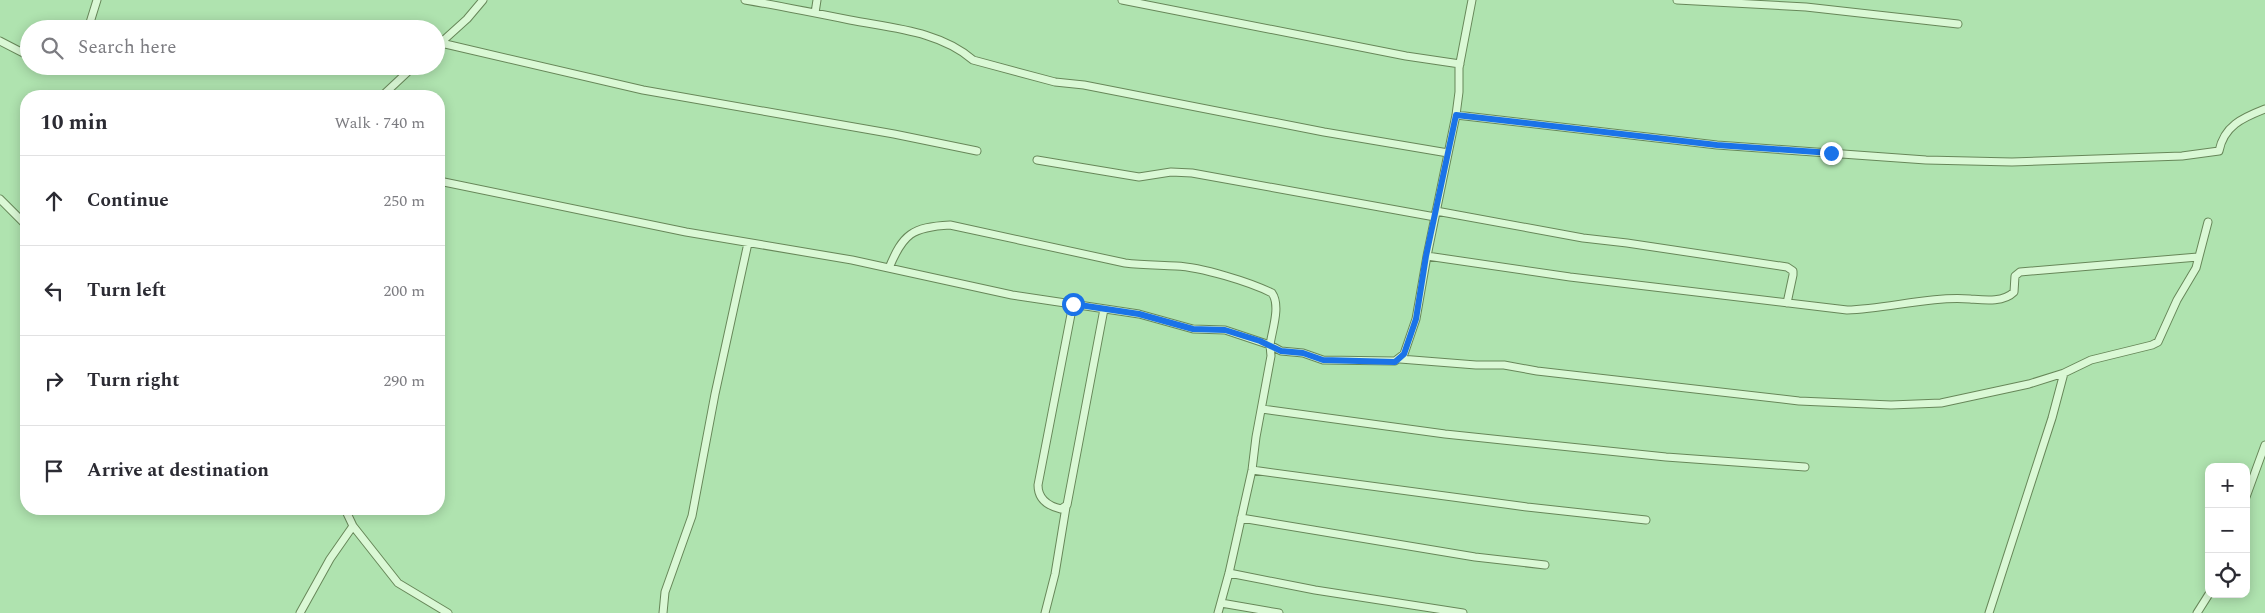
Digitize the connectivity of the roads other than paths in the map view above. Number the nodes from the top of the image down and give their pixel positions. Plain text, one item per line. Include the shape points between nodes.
1 (97, 0) edge
2 (483, 0) edge
3 (745, 0) edge
4 (817, 0) edge
5 (1122, 0) edge
6 (1472, 0) edge
7 (1676, 0) edge
8 (815, 13) junction
9 (91, 20) edge
10 (1958, 24) dead end
11 (445, 39) edge
12 (0, 41) edge
13 (445, 46) edge
14 (20, 51) edge
15 (1460, 64) junction
16 (404, 75) edge
17 (388, 90) edge
18 (2265, 109) edge
19 (1456, 115) junction
20 (977, 151) dead end
21 (1448, 153) junction
22 (1037, 160) dead end
23 (445, 182) edge
24 (0, 198) edge
25 (1435, 214) junction
26 (20, 219) edge
27 (2208, 222) dead end
28 (748, 243) junction
29 (1426, 256) junction
30 (2198, 257) junction
31 (889, 268) junction
32 (1786, 303) junction
33 (1073, 304) junction
34 (1104, 309) junction
35 (1270, 345) junction
36 (1400, 359) junction
37 (2064, 372) junction
38 (1262, 409) junction
39 (2265, 446) edge
40 (1805, 467) dead end
41 (1252, 470) junction
42 (2250, 486) edge
43 (1066, 507) junction
44 (348, 515) edge
45 (1241, 518) junction
46 (1646, 520) dead end
47 (353, 526) junction
48 (1545, 564) dead end
49 (1229, 573) junction
50 (2207, 598) edge
51 (1221, 603) junction
52 (300, 613) edge
53 (448, 613) edge
54 (663, 613) edge
55 (1045, 613) edge
56 (1218, 613) edge
57 (1279, 613) edge
58 (1463, 613) edge
59 (1989, 613) edge
60 (2197, 613) edge

1 - 9 street
2 - 11 street
3 - 8 street
4 - 8 street
5 - 15 street
6 - 15 street
7 - 10 street via 1806,7
8 - 21 street via 917,33 949,44 973,60 1055,82
12 - 14 street
13 - 20 street via 643,90
15 - 19 street
16 - 17 street
18 - 19 street via 2240,120 2228,130 2219,152 2012,162 1899,159 1778,150
19 - 21 street
21 - 25 street
22 - 25 street via 1139,177 1171,172 1192,173
23 - 28 street
24 - 26 street
25 - 29 street
25 - 32 street via 1787,267 1793,275
27 - 30 street
28 - 31 street
28 - 54 street via 692,516 665,592
29 - 32 street
29 - 36 street via 1416,319
30 - 32 street via 2020,272 2015,276 2014,292 1994,300 1955,299 1854,310
30 - 37 street via 2196,268 2158,342 2091,360
31 - 33 street via 1003,293
31 - 35 street via 902,241 913,233 950,225 1126,263 1203,271 1272,293 1276,305
33 - 34 street
33 - 43 street via 1038,488 1046,503 1058,509
34 - 35 street via 1144,315 1193,329 1225,330
34 - 43 street
35 - 36 street via 1281,351 1303,353 1333,362 1348,359 1395,362
35 - 38 street
36 - 37 street via 1476,366 1504,365 1798,401 1891,405 1941,403 2029,384
37 - 59 street
38 - 40 street via 1446,434 1657,456
38 - 41 street
39 - 42 street
41 - 45 street
41 - 46 street
43 - 55 street
44 - 47 street
45 - 48 street via 1475,557
45 - 49 street
47 - 52 street
47 - 53 street via 398,583
49 - 51 street
49 - 58 street
50 - 60 street
51 - 56 street
51 - 57 street

